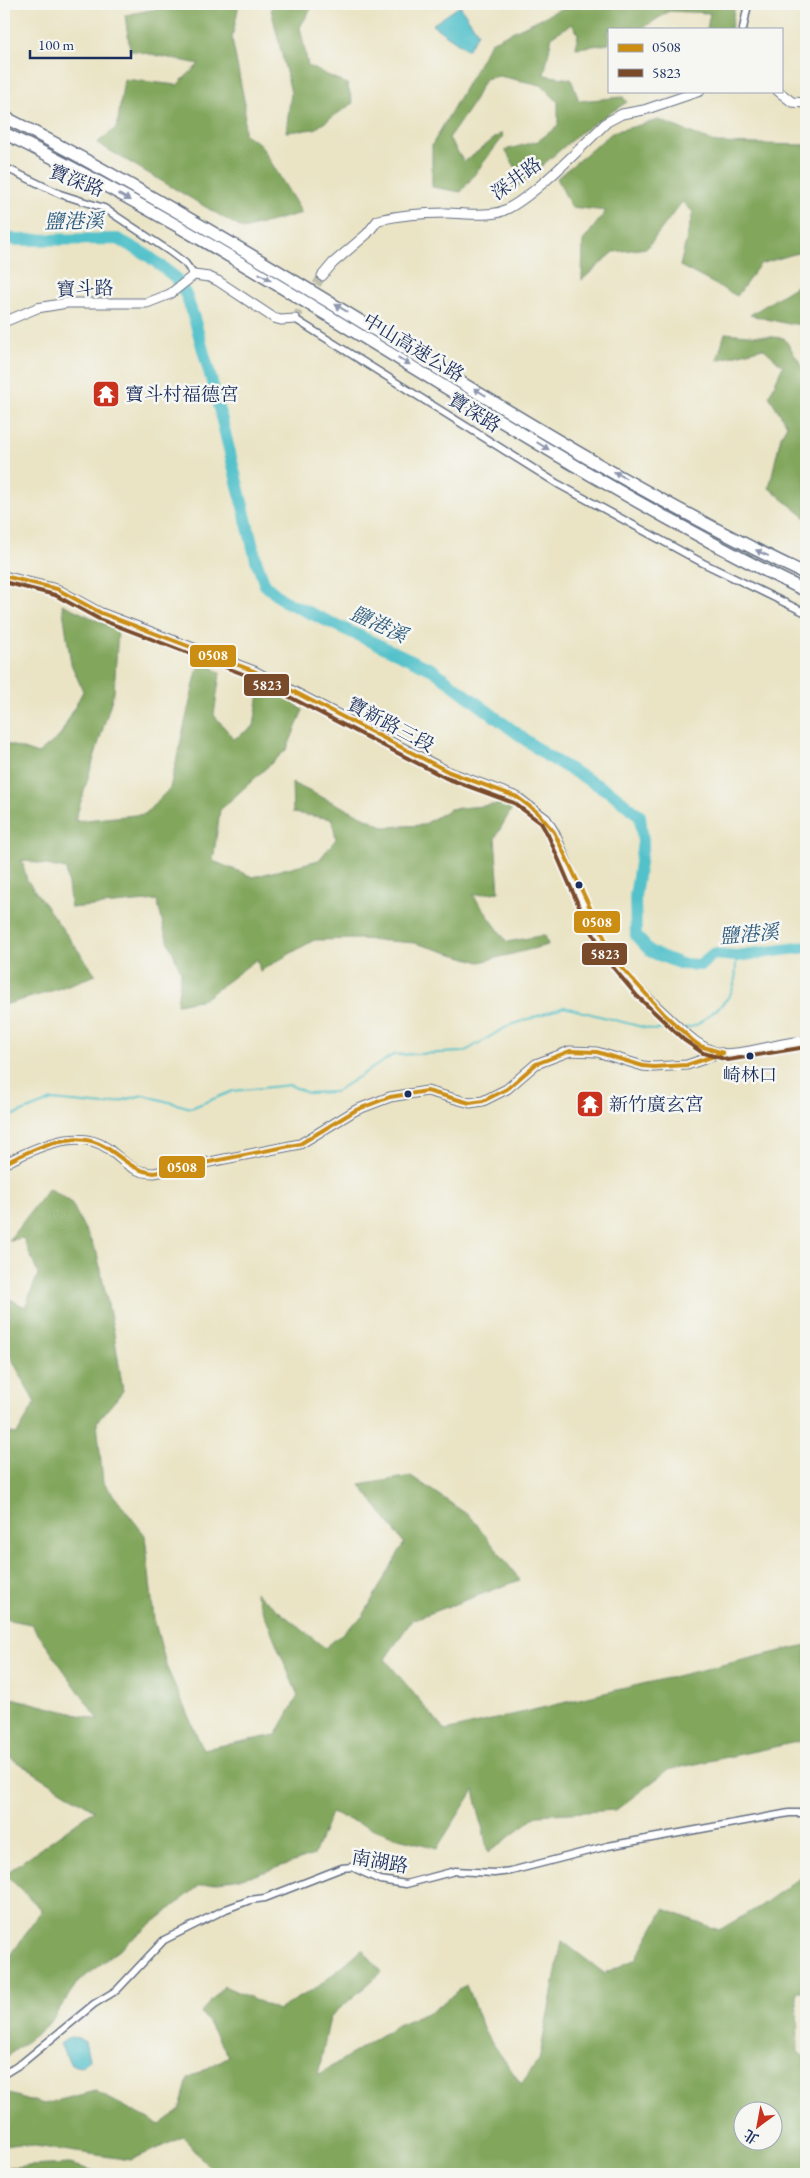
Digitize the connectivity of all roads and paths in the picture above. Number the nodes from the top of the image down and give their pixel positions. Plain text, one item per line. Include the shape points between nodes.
1 (748, 4) edge
2 (743, 28) edge
3 (697, 92) edge
4 (779, 92) edge
5 (806, 103) edge
6 (4, 117) edge
7 (4, 133) edge
8 (4, 167) edge
9 (194, 275) junction
10 (322, 276) tunnel mouth
11 (295, 319) joint
12 (4, 322) edge
13 (806, 574) edge
14 (4, 576) edge
15 (806, 591) edge
16 (806, 613) edge
17 (806, 1041) edge
18 (722, 1053) junction
19 (4, 1164) edge
20 (806, 1812) edge
21 (4, 2074) edge

1 - 2 street
3 - 10 street, 深井路 via 622,114 607,122 528,194 496,213 395,216 378,220 368,234
4 - 5 street via 792,102
13 -> 6 highway, 中山高速公路 via 747,546 645,489 211,231
7 -> 15 highway, 中山高速公路 via 52,156 263,276 612,487 735,556
8 - 9 street, 寶深路 via 60,194 104,208 170,251
9 - 11 street, 寶深路 via 214,278 274,318
9 - 12 street, 寶斗路 via 170,294 147,303 67,302 37,308
11 - 16 street, 寶深路 via 558,484 703,563
14 - 18 street, 寶新路三段 via 57,589 101,613 254,671 409,754 527,803 546,819 554,832 615,960 692,1040
17 - 18 street
18 - 19 street via 687,1065 654,1067 597,1052 570,1051 543,1060 483,1101 470,1103 427,1091 413,1092 364,1106 300,1144 154,1173 131,1168 104,1146 80,1139 33,1150
20 - 21 street, 南湖路 via 608,1846 494,1873 455,1871 406,1884 380,1880 352,1867 342,1868 265,1898 226,1909 164,1940 117,1990

